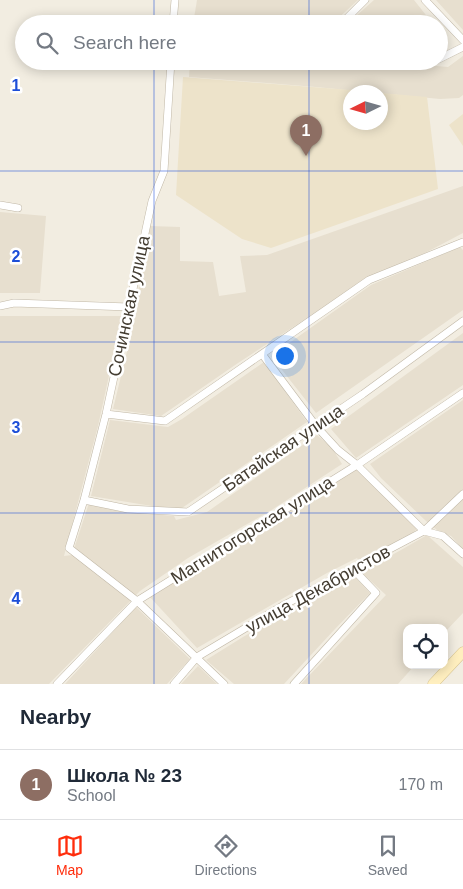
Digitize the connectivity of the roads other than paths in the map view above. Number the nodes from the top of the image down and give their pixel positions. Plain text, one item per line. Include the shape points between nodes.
1 (175, 0) edge
2 (365, 0) edge
3 (425, 0) edge
4 (174, 15) edge
5 (350, 15) edge
6 (439, 15) edge
7 (448, 24) edge
8 (463, 40) edge
9 (463, 47) edge
10 (448, 54) edge
11 (170, 70) edge
12 (0, 204) edge
13 (18, 208) dead end
14 (463, 242) edge
15 (0, 306) edge
16 (129, 307) junction
17 (463, 320) edge
18 (262, 354) junction
19 (463, 393) edge
20 (106, 414) junction
21 (316, 426) junction
22 (357, 465) junction
23 (463, 494) edge
24 (84, 500) junction
25 (424, 532) junction
26 (463, 554) edge
27 (352, 569) junction
28 (137, 601) junction
29 (463, 652) edge
30 (198, 657) junction
31 (57, 684) edge
32 (174, 684) edge
33 (224, 684) edge
34 (294, 684) edge
35 (433, 684) edge

1 - 4 street
2 - 5 street
3 - 6 street
7 - 8 street
9 - 10 street
11 - 16 street, Сочинская улица via 164,172 152,202
12 - 13 street
14 - 18 street via 369,280
15 - 16 street via 14,303
16 - 20 street, Сочинская улица
17 - 21 street, Батайская улица
18 - 20 street via 165,421
18 - 21 street
19 - 22 street, Магнитогорская улица
20 - 24 street, Сочинская улица
21 - 22 street
21 - 24 street, Батайская улица via 188,512 128,509
22 - 25 street
22 - 28 street, Магнитогорская улица
23 - 25 street, улица Декабристов
24 - 28 street, Сочинская улица via 69,548
25 - 26 street via 443,536
25 - 27 street, улица Декабристов
27 - 30 street, улица Декабристов
27 - 34 street via 376,593
28 - 30 street
28 - 31 street, Магнитогорская улица
29 - 35 main road
30 - 32 street, улица Декабристов
30 - 33 street

